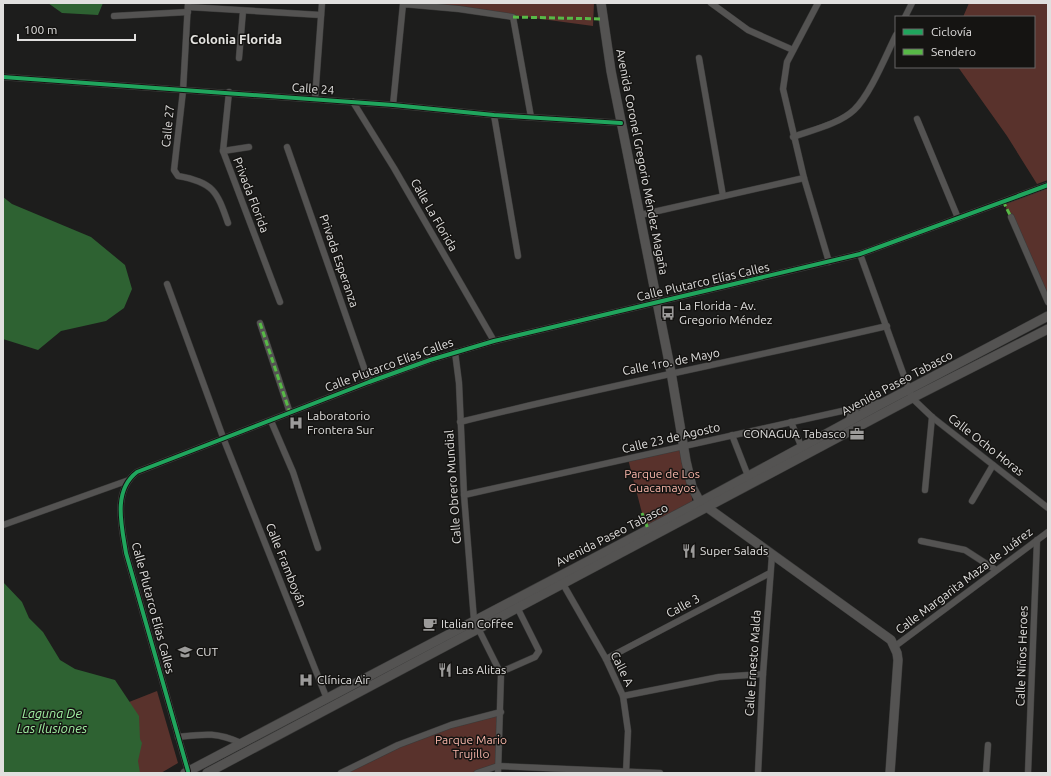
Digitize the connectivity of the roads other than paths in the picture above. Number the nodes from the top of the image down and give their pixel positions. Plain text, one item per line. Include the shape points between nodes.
1 (322, 3) edge
2 (600, 3) edge
3 (711, 3) edge
4 (818, 3) edge
5 (912, 3) edge
6 (188, 7) edge
7 (243, 11) junction
8 (321, 15) junction
9 (114, 16) dead end
10 (906, 16) edge
11 (895, 37) edge
12 (793, 50) junction
13 (239, 58) dead end
14 (699, 58) dead end
15 (3, 77) edge
16 (183, 90) junction
17 (229, 92) junction
18 (315, 99) junction
19 (353, 102) junction
20 (393, 105) junction
21 (494, 115) junction
22 (531, 117) junction
23 (917, 119) dead end
24 (621, 123) junction
25 (793, 137) junction
26 (249, 147) dead end
27 (287, 147) dead end
28 (223, 151) junction
29 (804, 178) junction
30 (1048, 185) edge
31 (723, 196) junction
32 (640, 215) junction
33 (1011, 217) dead end
34 (958, 218) junction
35 (228, 223) dead end
36 (860, 254) junction
37 (518, 256) dead end
38 (829, 262) junction
39 (167, 284) dead end
40 (280, 302) dead end
41 (1048, 302) edge
42 (656, 303) junction
43 (1048, 316) edge
44 (260, 323) dead end
45 (888, 326) junction
46 (1048, 329) edge
47 (494, 341) junction
48 (455, 352) junction
49 (671, 372) junction
50 (369, 382) junction
51 (911, 394) junction
52 (883, 403) junction
53 (855, 407) junction
54 (290, 413) junction
55 (932, 417) junction
56 (271, 421) junction
57 (460, 422) junction
58 (790, 422) junction
59 (850, 422) junction
60 (732, 435) junction
61 (224, 440) junction
62 (685, 446) junction
63 (802, 448) junction
64 (993, 465) junction
65 (748, 476) junction
66 (128, 480) junction
67 (925, 490) dead end
68 (464, 495) junction
69 (972, 501) dead end
70 (704, 505) junction
71 (1048, 508) edge
72 (3, 525) edge
73 (1048, 532) edge
74 (1037, 540) junction
75 (921, 541) dead end
76 (318, 548) dead end
77 (772, 555) junction
78 (996, 570) junction
79 (770, 573) junction
80 (563, 584) junction
81 (517, 607) junction
82 (476, 624) junction
83 (894, 647) junction
84 (606, 659) junction
85 (501, 672) junction
86 (763, 674) junction
87 (623, 696) junction
88 (327, 699) junction
89 (500, 712) junction
90 (178, 737) junction
91 (241, 743) junction
92 (988, 746) dead end
93 (498, 766) junction
94 (187, 772) edge
95 (214, 772) edge
96 (626, 772) edge
97 (341, 773) edge
98 (477, 773) edge
99 (498, 773) edge
100 (660, 773) edge
101 (758, 773) edge
102 (890, 773) edge
103 (986, 773) edge
104 (1028, 773) edge

1 - 8 street
2 - 24 main road, Avenida Coronel Gregorio Méndez Magaña
3 - 12 street via 748,30
4 - 12 street
5 - 10 street
6 - 7 street
6 - 9 street
6 - 16 street, Calle 27
7 - 8 street
7 - 13 street
8 - 18 street
11 - 25 street via 866,94 855,109 840,119
12 - 25 street via 784,70 783,89
14 - 31 street
15 - 16 street, Calle 24
16 - 17 street, Calle 24
16 - 35 street, Calle 27 via 175,174 198,181 216,193
17 - 18 street, Calle 24
17 - 28 street, Privada Florida
18 - 19 street, Calle 24
19 - 20 street, Calle 24
19 - 47 street, Calle La Florida
20 - 21 street, Calle 24
20 - 22 street via 403,4 513,17
21 - 22 street, Calle 24
21 - 37 street
22 - 24 street, Calle 24
23 - 34 street
24 - 32 main road, Avenida Coronel Gregorio Méndez Magaña
25 - 29 street
26 - 28 street
27 - 50 street, Privada Esperanza
28 - 40 street, Privada Florida
29 - 31 street
29 - 38 street
30 - 34 street, Calle Plutarco Elías Calles
31 - 32 street
32 - 42 main road, Avenida Coronel Gregorio Méndez Magaña
33 - 41 street
34 - 36 street, Calle Plutarco Elías Calles
36 - 38 street, Calle Plutarco Elías Calles
36 - 45 street, Calle Ocho Horas
38 - 42 street, Calle Plutarco Elías Calles
39 - 61 street, Calle Framboyán
42 - 47 street, Calle Plutarco Elías Calles
42 - 49 main road, Avenida Coronel Gregorio Méndez Magaña
43 - 51 main road, Avenida Paseo Tabasco
44 - 54 street
45 - 49 street, Calle 1ro. de Mayo via 744,359
45 - 51 street, Calle Ocho Horas
46 - 51 main road, Avenida Paseo Tabasco
47 - 48 street, Calle Plutarco Elías Calles
48 - 50 street, Calle Plutarco Elías Calles
48 - 57 street, Calle Obrero Mundial
49 - 57 street, Calle 1ro. de Mayo
49 - 62 main road, Avenida Coronel Gregorio Méndez Magaña
50 - 54 street, Calle Plutarco Elías Calles
51 - 52 main road, Avenida Paseo Tabasco
51 - 55 street, Calle Ocho Horas
51 - 70 main road, Avenida Paseo Tabasco
52 - 53 street, Calle 23 de Agosto
52 - 59 main road, Avenida Paseo Tabasco
53 - 58 street, Calle 23 de Agosto
53 - 59 main road
54 - 56 street, Calle Plutarco Elías Calles
55 - 64 street, Calle Ocho Horas
55 - 67 street
56 - 61 street, Calle Plutarco Elías Calles
56 - 76 street
57 - 68 street, Calle Obrero Mundial
58 - 60 street, Calle 23 de Agosto
58 - 63 street
59 - 63 main road, Avenida Paseo Tabasco
60 - 62 street, Calle 23 de Agosto
60 - 65 street
61 - 66 street, Calle Plutarco Elías Calles via 145,468
61 - 88 street, Calle Framboyán
62 - 68 street, Calle 23 de Agosto
62 - 70 main road, Avenida Coronel Gregorio Méndez Magaña via 689,477
63 - 65 main road, Avenida Paseo Tabasco
64 - 69 street
64 - 71 street, Calle Ocho Horas
65 - 70 main road, Avenida Paseo Tabasco
66 - 72 street
66 - 90 street, Calle Plutarco Elías Calles via 121,505 126,553
68 - 82 street, Calle Obrero Mundial
70 - 77 main road, Avenida Coronel Gregorio Méndez Magaña
70 - 80 main road, Avenida Paseo Tabasco
70 - 82 main road, Avenida Paseo Tabasco
73 - 74 street, Calle Margarita Maza de Juárez
74 - 78 street, Calle Margarita Maza de Juárez
74 - 104 street, Calle Niños Heroes
75 - 78 street via 966,550
77 - 79 street, Calle Ernesto Malda
77 - 83 main road, Avenida Coronel Gregorio Méndez Magaña via 886,635
78 - 83 street, Calle Margarita Maza de Juárez
79 - 84 street, Calle 3
79 - 86 street, Calle Ernesto Malda
80 - 81 main road, Avenida Paseo Tabasco
80 - 84 street, Calle A
81 - 82 main road, Avenida Paseo Tabasco
81 - 85 street via 539,651 538,655
82 - 85 street
82 - 88 main road, Avenida Paseo Tabasco
82 - 95 main road, Avenida Paseo Tabasco
83 - 102 main road, Avenida Coronel Gregorio Méndez Magaña via 898,660
84 - 87 street, Calle A
85 - 89 street
86 - 87 street via 719,678
86 - 101 street, Calle Ernesto Malda
87 - 96 street, Calle A via 628,731
88 - 91 main road, Avenida Paseo Tabasco
89 - 93 street
89 - 97 street via 451,725 398,744
90 - 91 street via 213,734
90 - 94 street, Calle Plutarco Elías Calles
91 - 94 main road, Avenida Paseo Tabasco
92 - 103 street
93 - 96 street
93 - 98 street
93 - 99 street
96 - 100 street

